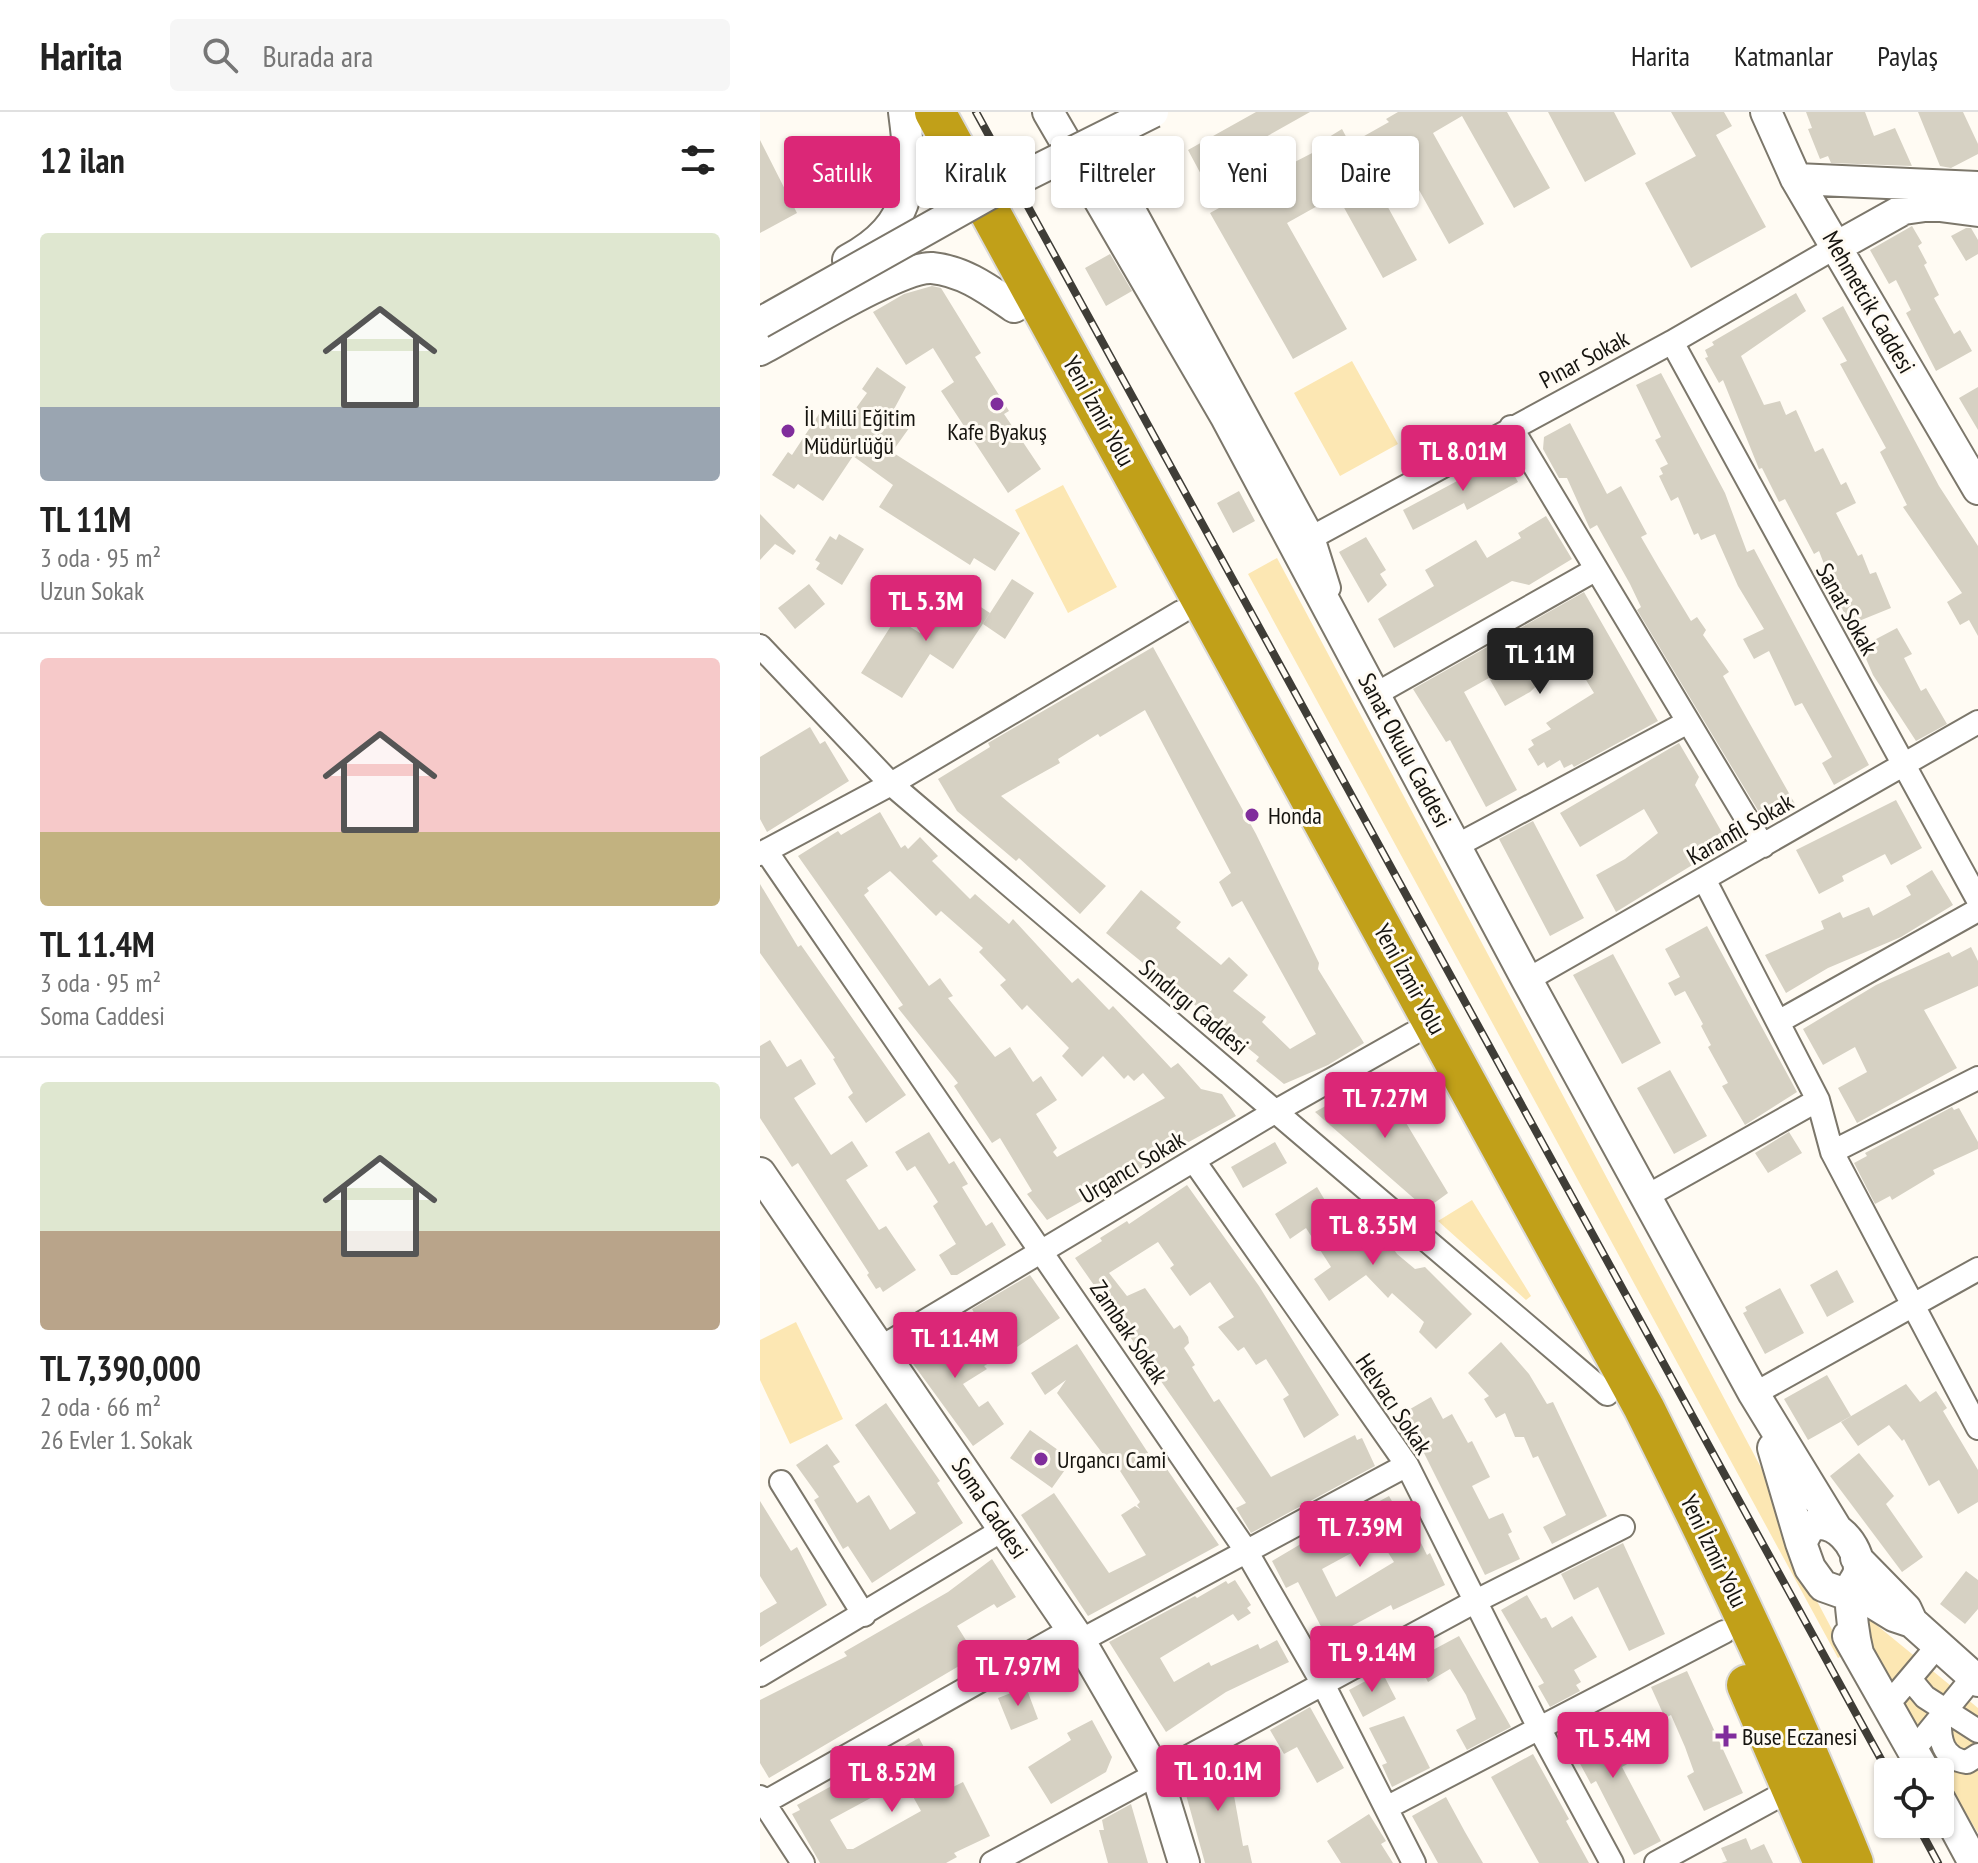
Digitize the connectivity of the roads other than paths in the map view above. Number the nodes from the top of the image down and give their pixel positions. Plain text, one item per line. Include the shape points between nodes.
1 (905, 112) edge
2 (935, 112) edge
3 (1048, 112) edge
4 (1153, 112) edge
5 (1766, 112) edge
6 (1796, 179) junction
7 (1978, 187) edge
8 (1978, 211) edge
9 (876, 245) junction
10 (1836, 247) junction
11 (893, 279) junction
12 (760, 307) edge
13 (1014, 307) junction
14 (760, 323) edge
15 (1672, 342) junction
16 (760, 350) edge
17 (1511, 427) junction
18 (1978, 489) edge
19 (1304, 542) junction
20 (1595, 570) junction
21 (1192, 606) junction
22 (760, 646) edge
23 (1376, 694) junction
24 (1688, 722) junction
25 (1978, 722) edge
26 (1902, 766) junction
27 (891, 784) junction
28 (1456, 846) junction
29 (1763, 846) junction
30 (763, 853) edge
31 (1704, 879) junction
32 (1978, 900) edge
33 (1978, 910) edge
34 (1527, 980) junction
35 (1778, 1022) junction
36 (1412, 1034) junction
37 (1978, 1078) edge
38 (1818, 1100) junction
39 (1276, 1111) junction
40 (1832, 1152) junction
41 (1194, 1161) junction
42 (760, 1173) edge
43 (1647, 1196) junction
44 (1042, 1250) junction
45 (1978, 1269) edge
46 (1911, 1307) junction
47 (880, 1348) junction
48 (1607, 1394) junction
49 (1754, 1394) junction
50 (1978, 1428) edge
51 (1407, 1465) junction
52 (781, 1482) dead end
53 (1623, 1527) dead end
54 (1836, 1528) junction
55 (1004, 1529) junction
56 (1801, 1543) junction
57 (1245, 1549) junction
58 (1856, 1558) junction
59 (1818, 1581) junction
60 (1474, 1602) junction
61 (1859, 1603) junction
62 (864, 1615) junction
63 (1912, 1622) junction
64 (1724, 1632) junction
65 (1076, 1635) junction
66 (1858, 1653) junction
67 (1929, 1656) dead end
68 (760, 1675) edge
69 (1323, 1684) junction
70 (1972, 1684) edge
71 (1943, 1714) junction
72 (1539, 1728) junction
73 (1978, 1731) edge
74 (1921, 1741) dead end
75 (1917, 1758) edge
76 (1975, 1763) edge
77 (1156, 1772) junction
78 (1792, 1789) junction
79 (761, 1801) edge
80 (1388, 1807) junction
81 (1954, 1826) edge
82 (1004, 1860) edge
83 (803, 1863) edge
84 (1184, 1863) edge
85 (1414, 1863) edge
86 (1612, 1863) edge
87 (1656, 1863) edge
88 (1824, 1863) edge
89 (1853, 1863) edge
90 (1974, 1863) edge

1 - 9 main road via 908,186 901,211
1 - 13 highway, Yeni İzmir Yolu
2 - 21 highway, Yeni İzmir Yolu
3 - 19 main road, Sanat Okulu Caddesi
4 - 14 main road, bridge via 993,192
5 - 6 main road, Mehmetcik Caddesi
6 - 7 main road
6 - 10 main road, Mehmetcik Caddesi
8 - 10 main road via 1932,205 1904,209
9 - 11 main road via 889,244 900,251 903,263
9 - 12 main road
10 - 15 street, Pınar Sokak
10 - 18 main road, Mehmetcik Caddesi
11 - 13 main road via 929,268 957,274
11 - 16 main road
13 - 21 highway, Yeni İzmir Yolu
15 - 17 street, Pınar Sokak
15 - 26 street, Sanat Sokak
17 - 19 street, Pınar Sokak
17 - 20 street
19 - 23 main road, Sanat Okulu Caddesi
20 - 23 street
20 - 24 street
21 - 27 street
21 - 36 highway, Yeni İzmir Yolu
21 - 89 highway, Yeni İzmir Yolu via 1644,1408 1744,1612
22 - 27 street, Sındırgı Caddesi
23 - 28 main road, Sanat Okulu Caddesi
24 - 28 street
24 - 29 street
25 - 26 street, Karanfil Sokak
26 - 29 street, Karanfil Sokak
26 - 32 street, Sanat Sokak
27 - 30 street
27 - 39 street, Sındırgı Caddesi
28 - 34 main road, Sanat Okulu Caddesi
29 - 31 street, Karanfil Sokak
30 - 44 street, Zambak Sokak
31 - 34 street, Karanfil Sokak
31 - 35 street
33 - 35 street
34 - 43 main road, Sanat Okulu Caddesi
35 - 38 street
36 - 39 street, Urgancı Sokak
36 - 48 highway, Yeni İzmir Yolu
37 - 40 street
38 - 40 street
38 - 43 street
39 - 41 street, Urgancı Sokak
39 - 48 street, Sındırgı Caddesi
40 - 46 street
41 - 44 street, Urgancı Sokak
41 - 51 street, Helvacı Sokak
42 - 47 main road, Soma Caddesi
43 - 49 main road, Sanat Okulu Caddesi
44 - 47 street, Urgancı Sokak
44 - 57 street, Zambak Sokak
45 - 46 street
46 - 49 street
46 - 50 street
47 - 55 main road, Soma Caddesi
48 - 64 highway, Yeni İzmir Yolu
49 - 54 main road
49 - 56 main road
51 - 57 street
51 - 60 street, Helvacı Sokak
52 - 62 street
53 - 60 street
54 - 56 main road via 1825,1523 1810,1526
54 - 58 main road
55 - 62 street
55 - 65 main road, Soma Caddesi
56 - 59 main road
57 - 65 street
57 - 69 street, Zambak Sokak
58 - 61 main road
58 - 63 main road via 1906,1609
59 - 61 main road
59 - 66 main road
60 - 69 street
60 - 72 street, Helvacı Sokak
61 - 63 main road
61 - 66 main road
62 - 68 street
63 - 70 main road
64 - 72 street
64 - 78 highway, Yeni İzmir Yolu
65 - 77 main road, Soma Caddesi
65 - 79 street
66 - 75 main road
67 - 71 street via 1903,1687 1925,1697
69 - 77 street
69 - 80 street, Zambak Sokak
70 - 71 street
71 - 73 street via 1962,1718
71 - 74 street
71 - 76 street via 1945,1750 1958,1761
72 - 80 street
72 - 86 street, Helvacı Sokak
77 - 82 street
77 - 84 main road, Soma Caddesi
78 - 87 street
78 - 88 highway, Yeni İzmir Yolu
79 - 83 street
80 - 85 street, Zambak Sokak
81 - 90 main road

